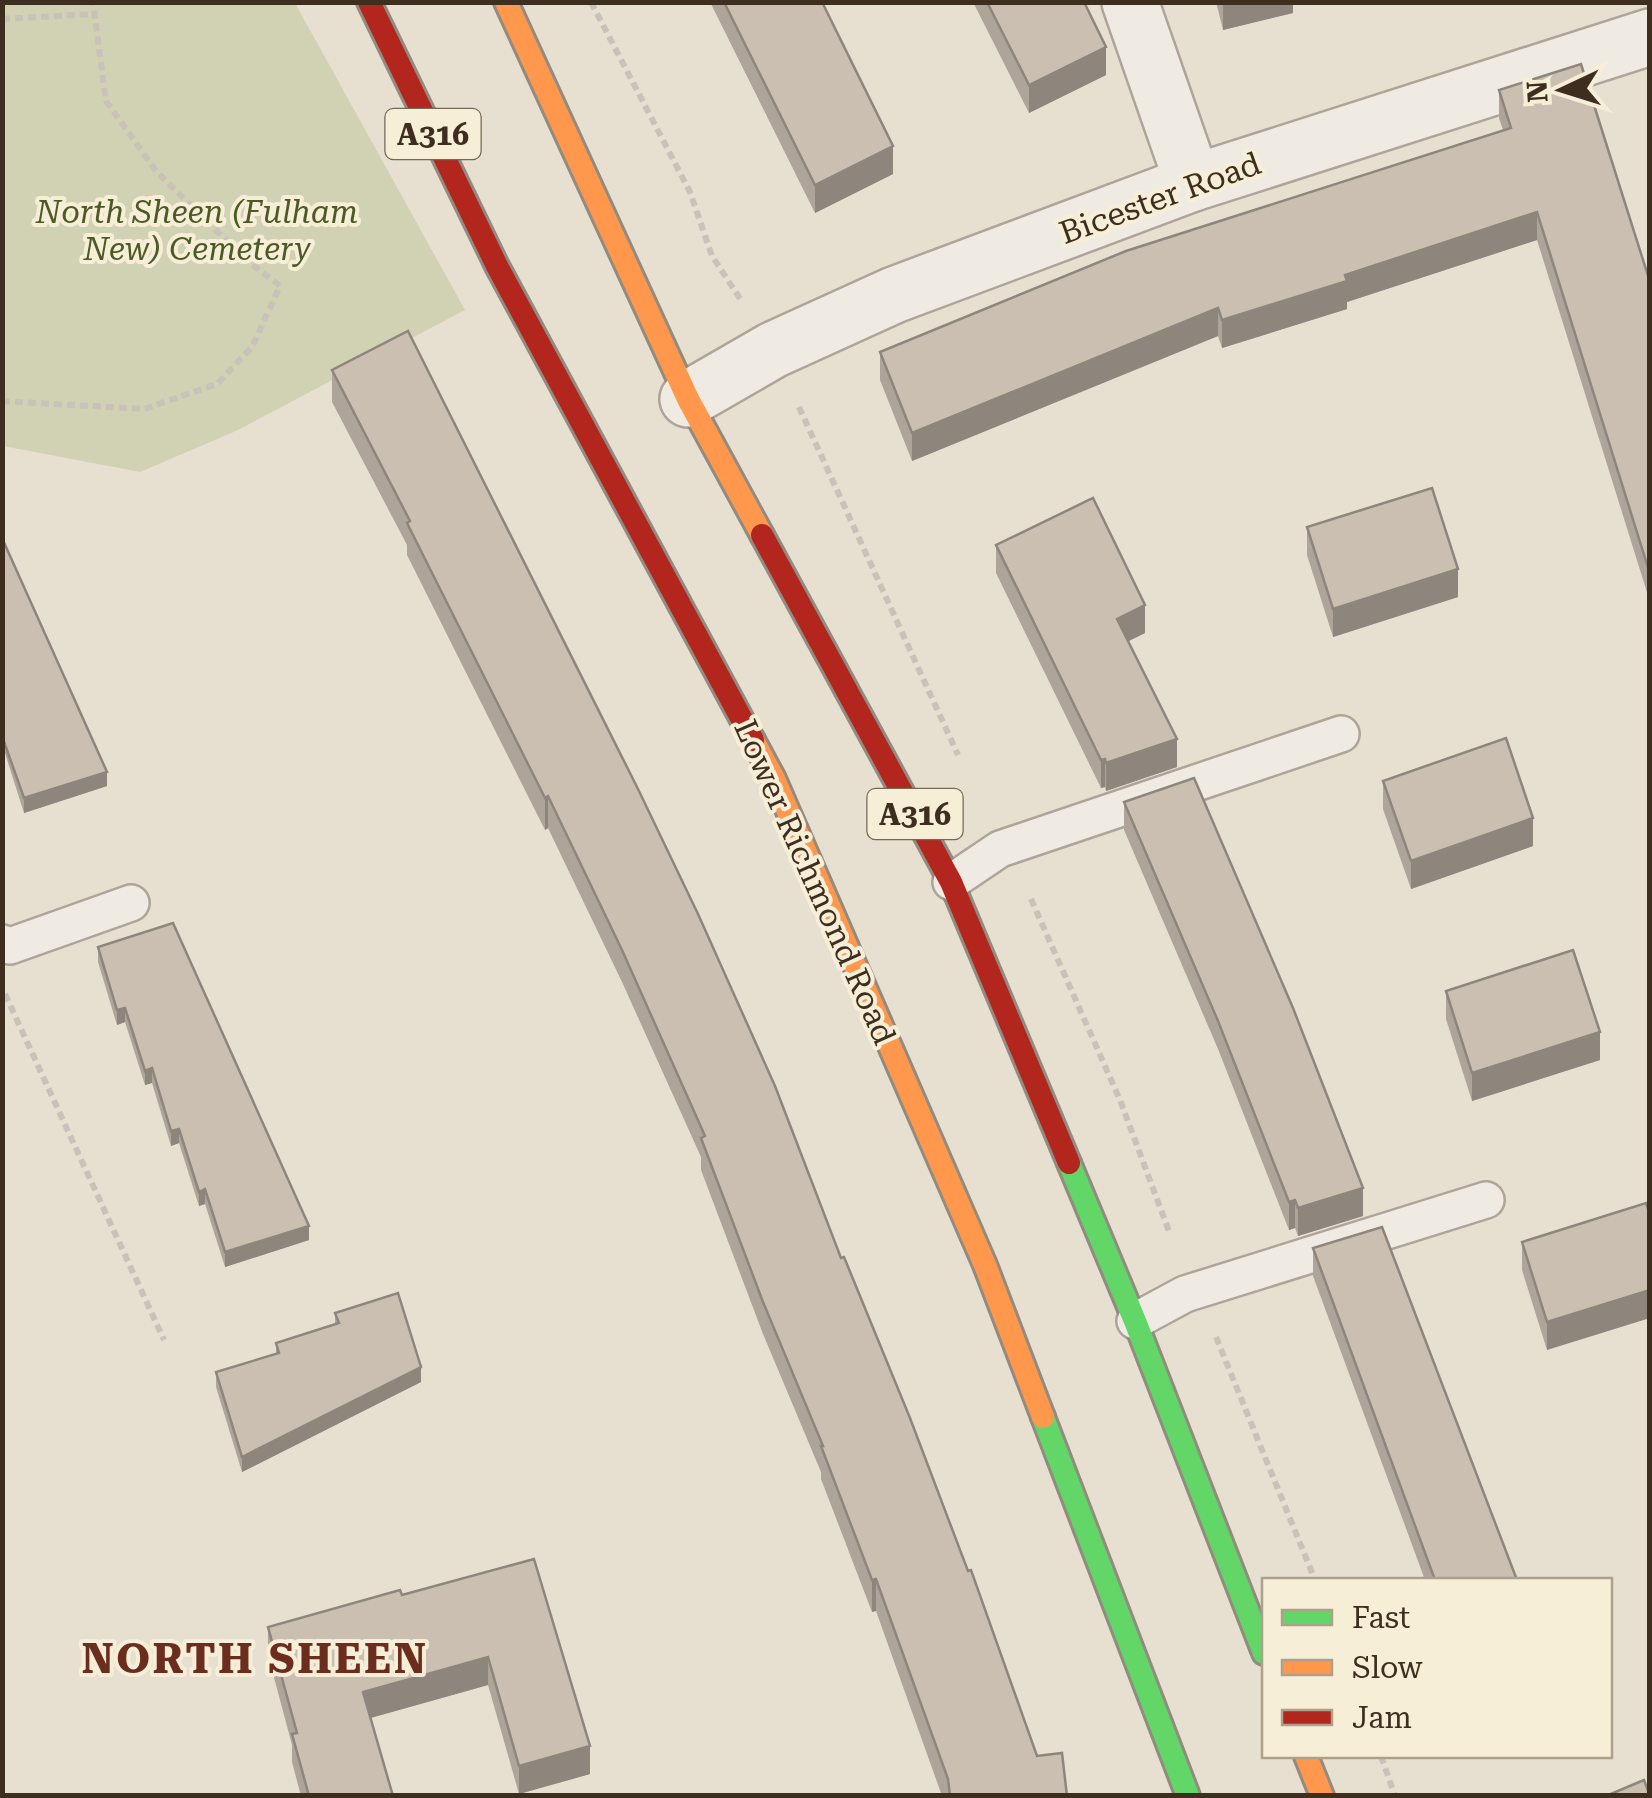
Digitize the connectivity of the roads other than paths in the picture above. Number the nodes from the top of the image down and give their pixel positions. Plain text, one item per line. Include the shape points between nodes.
1 (369, 2) edge
2 (506, 2) edge
3 (1130, 2) edge
4 (1644, 2) edge
5 (1650, 24) edge
6 (1650, 37) edge
7 (1194, 183) junction
8 (688, 399) junction
9 (1341, 734) dead end
10 (951, 882) junction
11 (131, 903) dead end
12 (2, 943) edge
13 (1486, 1200) dead end
14 (1135, 1321) junction
15 (1262, 1648) edge
16 (1307, 1758) edge
17 (1188, 1796) edge
18 (1322, 1796) edge

1 - 17 highway, Lower Richmond Road / A316 via 497,266 774,779 985,1265
2 - 8 highway, A316
3 - 7 street
4 - 5 street
6 - 7 street, Bicester Road
7 - 8 street, Bicester Road via 894,295 773,350
8 - 10 highway, A316
9 - 10 lane via 1000,849
10 - 14 highway, A316
11 - 12 lane via 10,946
13 - 14 lane via 1184,1294
14 - 15 highway, A316
16 - 18 highway

